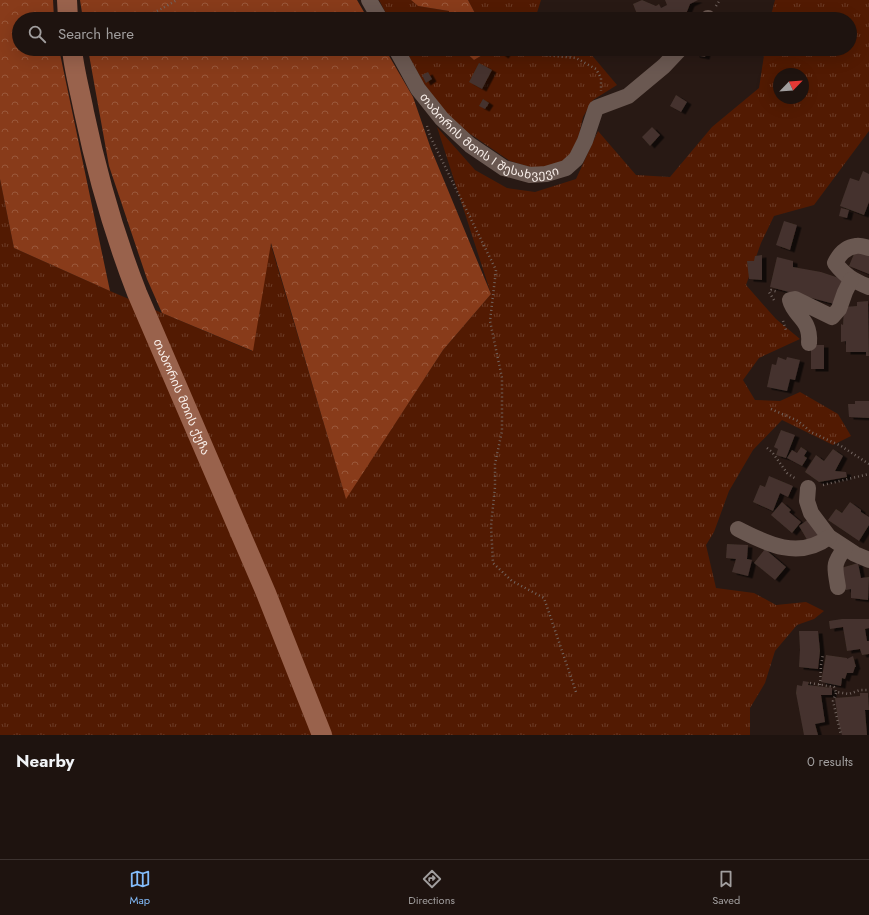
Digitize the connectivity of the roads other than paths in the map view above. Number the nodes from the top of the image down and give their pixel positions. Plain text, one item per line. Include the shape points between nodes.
1 (67, 0) edge
2 (369, 0) edge
3 (68, 12) edge
4 (376, 12) edge
5 (73, 56) edge
6 (400, 56) edge
7 (673, 56) edge
8 (869, 248) edge
9 (851, 280) junction
10 (869, 287) edge
11 (809, 343) dead end
12 (808, 488) road end
13 (738, 529) dead end
14 (829, 537) junction
15 (845, 548) junction
16 (869, 560) edge
17 (838, 587) dead end
18 (322, 735) edge

1 - 3 main road
2 - 4 street
5 - 18 main road, თაბორის მთის ქუჩა via 89,137 126,266 266,593
6 - 7 street, თაბორის მთის I შესახვევი via 418,89 442,119 470,145 504,168 530,175 546,174 566,168 576,159 596,108 628,96
8 - 9 street via 856,246 838,256 835,262
9 - 10 street
9 - 11 street via 839,309 832,317 795,299 790,300 805,322 810,335
12 - 14 street via 807,501 811,512
13 - 14 street via 778,547 814,546
14 - 15 street
15 - 16 street
15 - 17 street via 834,566

